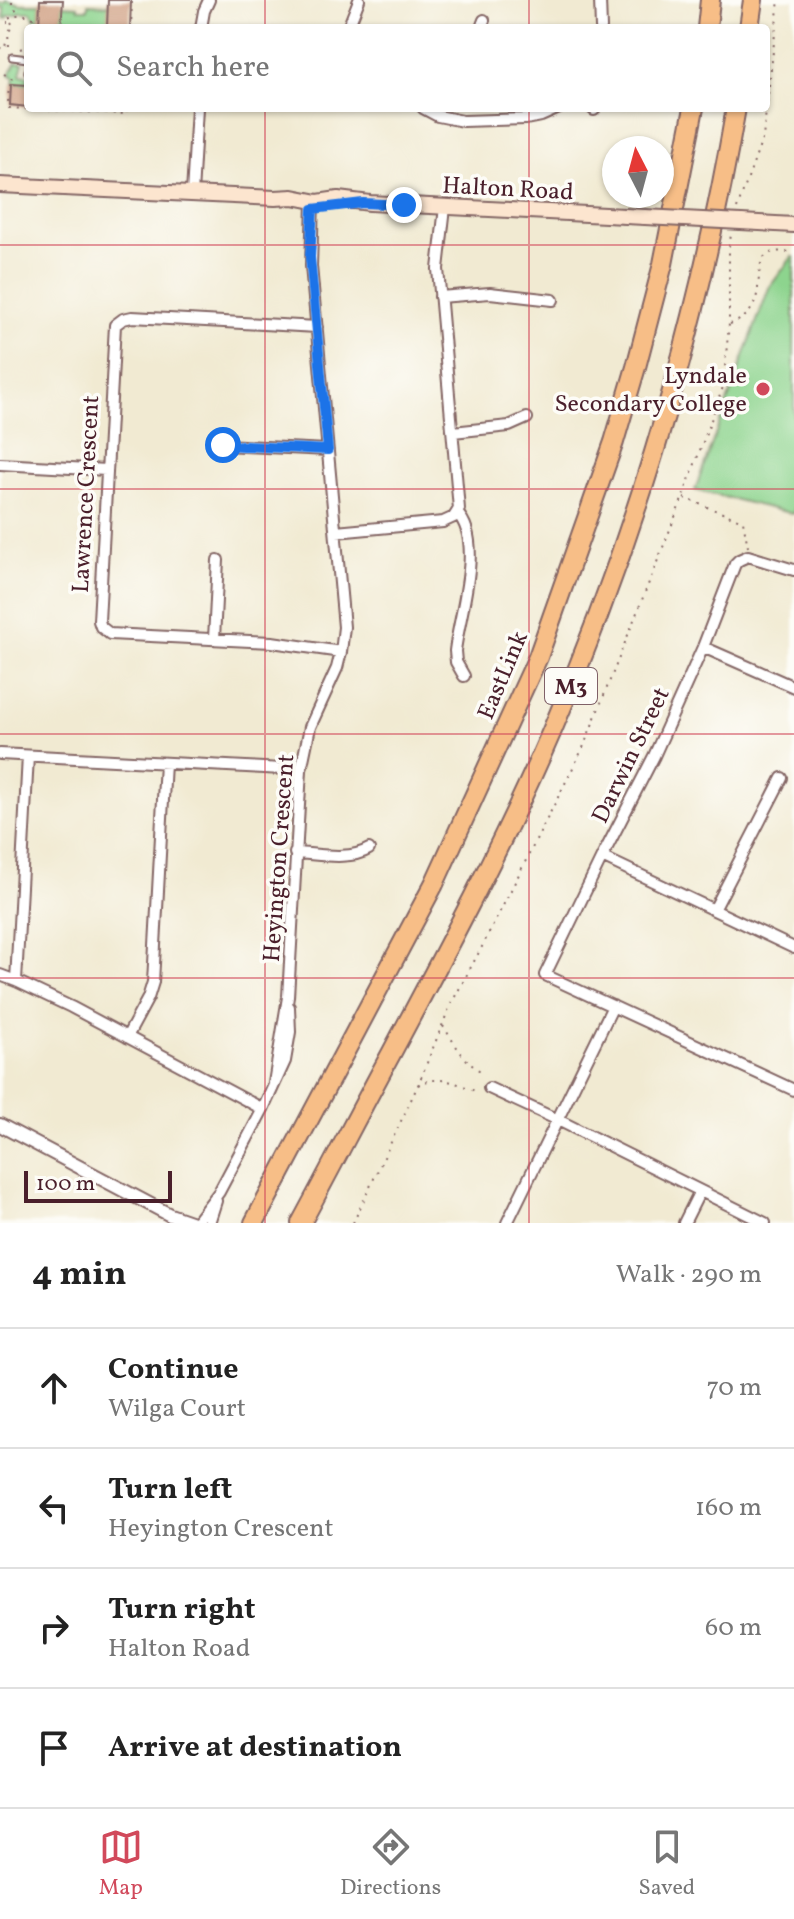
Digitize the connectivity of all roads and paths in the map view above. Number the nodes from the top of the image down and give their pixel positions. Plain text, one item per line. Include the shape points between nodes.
1 (132, 0) edge
2 (209, 0) edge
3 (359, 0) edge
4 (600, 0) edge
5 (710, 0) edge
6 (753, 0) edge
7 (779, 0) edge
8 (12, 2) dead end
9 (20, 14) junction
10 (31, 24) edge
11 (131, 24) edge
12 (202, 24) edge
13 (350, 24) edge
14 (601, 24) edge
15 (707, 24) edge
16 (750, 24) edge
17 (24, 48) edge
18 (0, 49) edge
19 (20, 49) dead end
20 (12, 57) dead end
21 (24, 58) edge
22 (4, 74) dead end
23 (770, 77) edge
24 (24, 109) edge
25 (94, 112) edge
26 (126, 112) edge
27 (197, 112) edge
28 (433, 112) edge
29 (478, 112) edge
30 (550, 112) edge
31 (693, 112) edge
32 (735, 112) edge
33 (766, 112) edge
34 (478, 120) junction
35 (0, 185) edge
36 (192, 194) junction
37 (313, 205) junction
38 (445, 207) junction
39 (736, 224) junction
40 (794, 225) edge
41 (794, 252) edge
42 (440, 297) junction
43 (553, 300) dead end
44 (729, 324) junction
45 (317, 327) junction
46 (527, 418) dead end
47 (453, 432) junction
48 (223, 445) dead end
49 (328, 450) junction
50 (0, 464) edge
51 (106, 470) junction
52 (683, 497) junction
53 (457, 513) junction
54 (336, 532) junction
55 (748, 551) junction
56 (218, 560) dead end
57 (794, 570) edge
58 (214, 639) junction
59 (703, 647) junction
60 (341, 652) junction
61 (464, 676) dead end
62 (794, 687) edge
63 (0, 754) edge
64 (28, 756) junction
65 (165, 763) junction
66 (301, 770) junction
67 (782, 778) dead end
68 (369, 849) dead end
69 (295, 853) junction
70 (602, 857) junction
71 (714, 910) junction
72 (794, 948) edge
73 (0, 975) edge
74 (16, 981) junction
75 (613, 1006) junction
76 (442, 1025) junction
77 (127, 1037) junction
78 (484, 1073) dead end
79 (418, 1085) junction
80 (489, 1088) dead end
81 (794, 1090) edge
82 (477, 1092) dead end
83 (263, 1109) junction
84 (558, 1120) junction
85 (0, 1125) edge
86 (700, 1191) junction
87 (175, 1219) edge
88 (199, 1223) edge
89 (254, 1223) edge
90 (301, 1223) edge
91 (353, 1223) edge
92 (507, 1223) edge
93 (684, 1223) edge
94 (765, 1223) edge

1 - 11 path
2 - 12 street
3 - 13 street
4 - 14 street
5 - 15 highway
6 - 16 highway
7 - 23 path
8 - 9 path
9 - 10 path via 33,18
9 - 18 path via 8,21 13,25 10,46 2,44
17 - 19 path
20 - 21 lane
22 - 24 path via 13,79 9,108
25 - 26 path
27 - 36 street
28 - 34 street
29 - 34 street
30 - 34 street via 526,119
31 - 89 highway, EastLink / M3 via 636,367 538,657 434,884
32 - 90 highway, M3 via 712,233 673,386 620,555 575,675 491,864
33 - 39 path
35 - 36 main road, Halton Road
36 - 37 main road, Halton Road via 293,197
37 - 38 main road, Halton Road via 338,199
37 - 45 street, Heyington Crescent via 310,257
38 - 39 main road, Halton Road, bridge
38 - 42 street
39 - 40 main road, Halton Road
39 - 44 path via 729,246
41 - 44 path via 764,257 755,305
42 - 43 street via 490,293
42 - 47 street
44 - 52 path via 723,387
45 - 49 street, Heyington Crescent
45 - 51 street, Lawrence Crescent via 132,317 116,323
46 - 47 street via 509,426
47 - 53 street
48 - 49 street
49 - 54 street, Heyington Crescent
50 - 51 street
51 - 58 street, Lawrence Crescent via 101,627 110,634
52 - 55 path via 743,521
52 - 76 path via 583,748
53 - 54 street via 443,522
53 - 61 street via 471,550 455,651
54 - 60 street, Heyington Crescent
55 - 57 street
55 - 59 street, Darwin Street via 735,564
56 - 58 street
58 - 60 street, Lawrence Crescent
59 - 62 street
59 - 70 street, Darwin Street
60 - 66 street, Heyington Crescent via 310,727
63 - 64 street
64 - 65 street
64 - 74 street
65 - 66 street
65 - 77 street via 153,982
66 - 69 street, Heyington Crescent
67 - 71 street
68 - 69 street via 354,855
69 - 83 street, Heyington Crescent via 288,997 274,1083
70 - 71 street
70 - 75 street, Darwin Street via 545,975
71 - 72 street
73 - 74 street
74 - 77 street
75 - 81 street
75 - 84 street
76 - 78 path via 467,1061
76 - 79 path
77 - 83 street
79 - 82 path via 455,1082
79 - 91 path
80 - 84 street
83 - 88 street, Heyington Crescent
84 - 86 street
84 - 92 street
85 - 87 street
86 - 93 street
86 - 94 street
87 - 88 street

